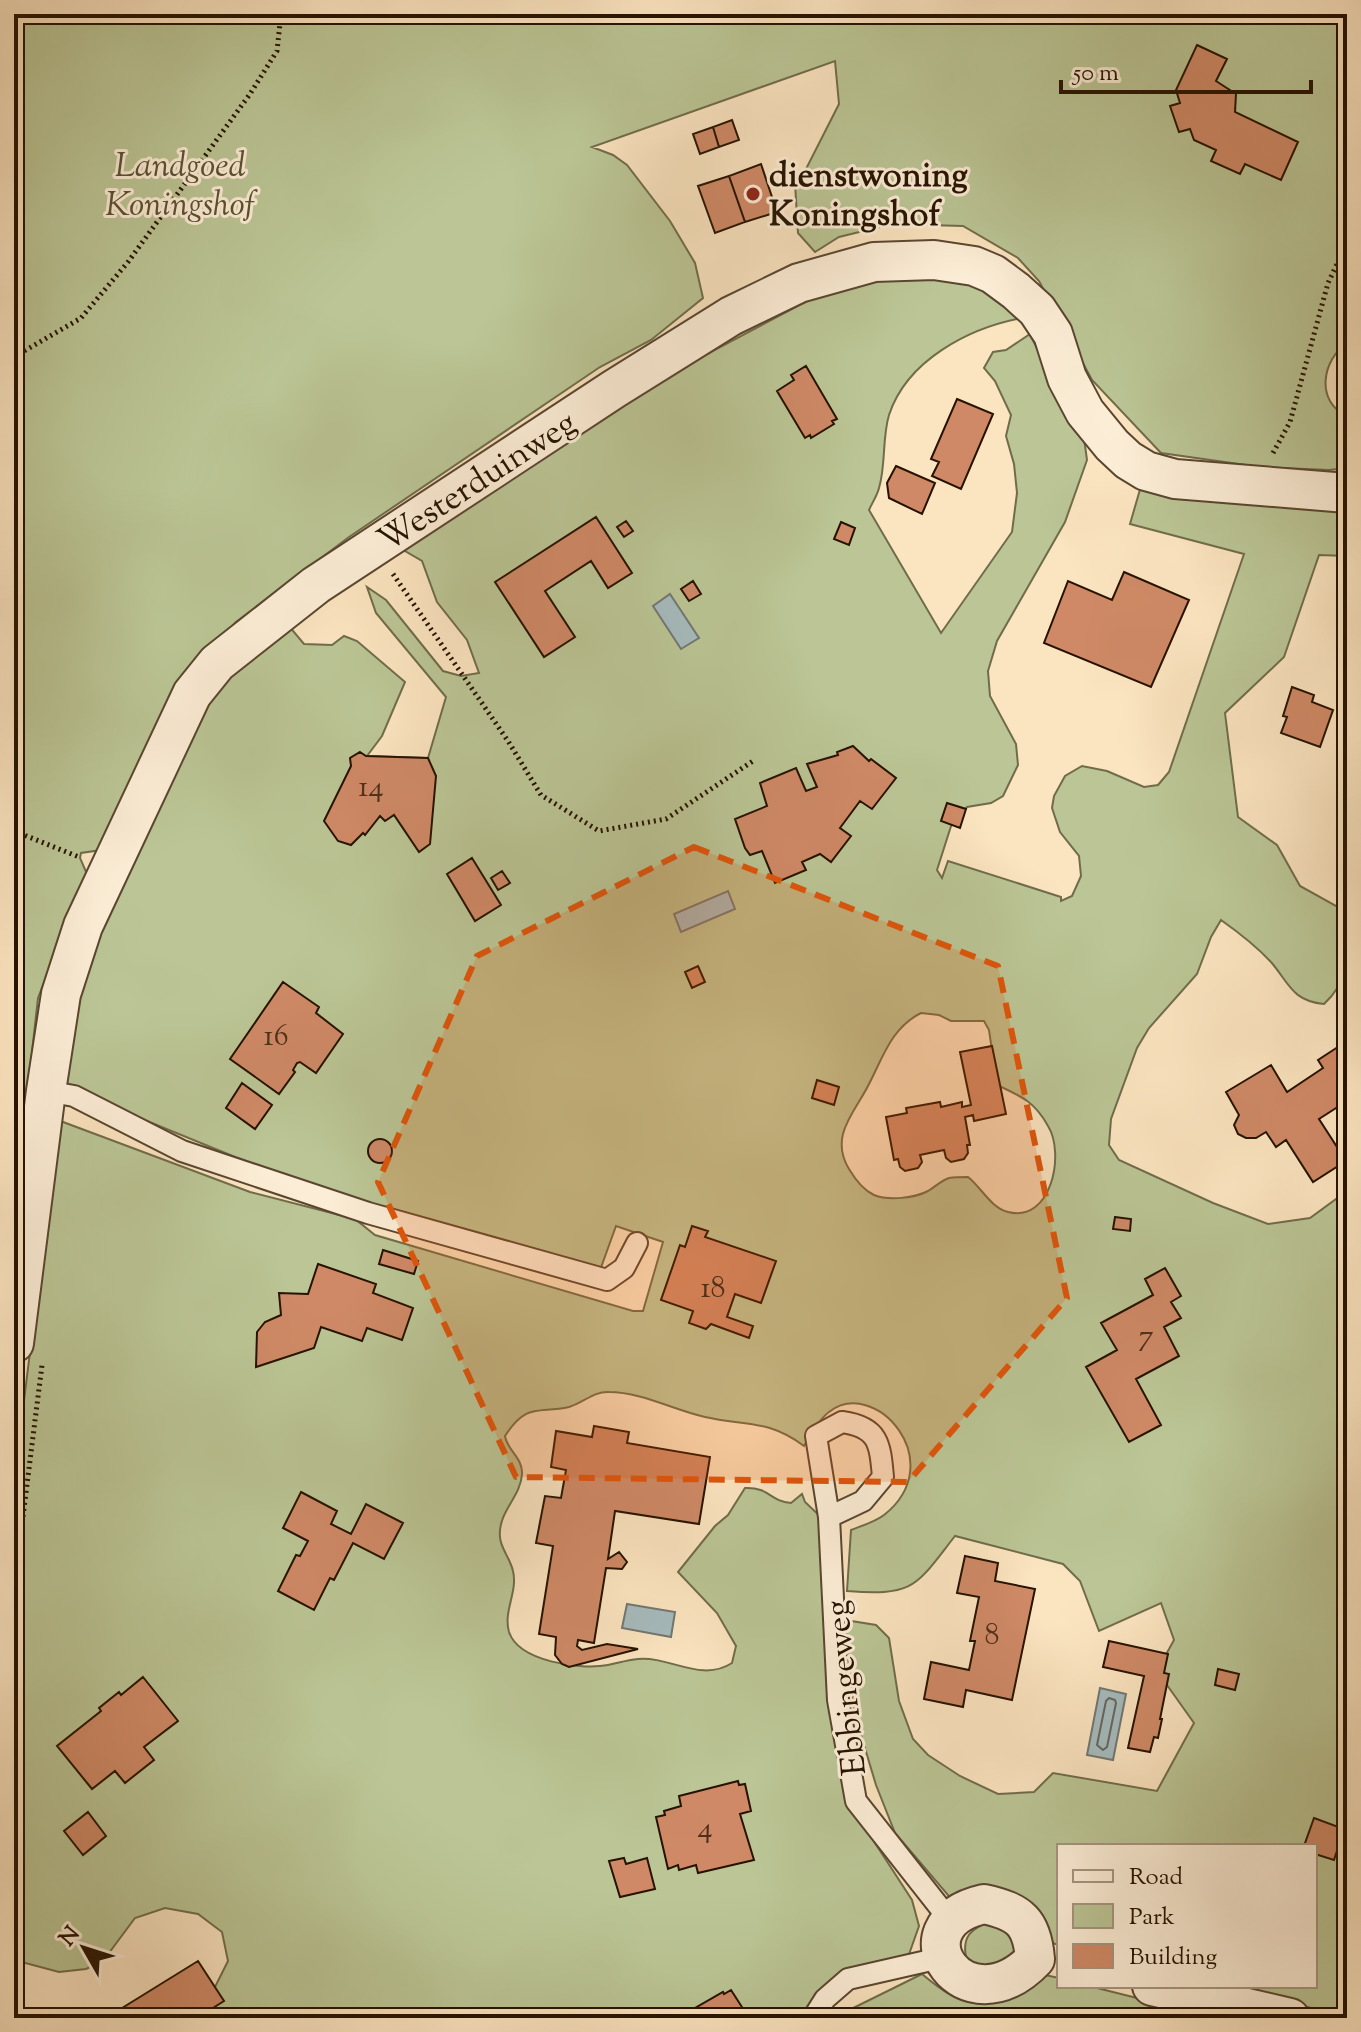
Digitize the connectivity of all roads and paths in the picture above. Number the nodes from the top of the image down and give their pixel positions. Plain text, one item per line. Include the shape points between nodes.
1 (281, 14) edge
2 (1347, 243) edge
3 (14, 357) edge
4 (1255, 487) junction
5 (1347, 493) edge
6 (400, 585) dead end
7 (753, 761) dead end
8 (14, 831) edge
9 (74, 855) dead end
10 (46, 1091) junction
11 (637, 1243) dead end
12 (29, 1346) edge
13 (829, 1517) junction
14 (14, 1588) edge
15 (952, 1923) junction
16 (940, 1958) junction
17 (1047, 1962) edge
18 (1161, 1988) edge
19 (813, 2018) edge
20 (1290, 2018) edge

1 - 3 path via 277,51 128,262 81,318
2 - 4 path via 1328,283 1290,422
4 - 5 street, Westerduinweg
4 - 10 street, Westerduinweg via 1175,479 1128,460 1085,412 1053,334 1037,310 993,274 974,266 934,260 874,262 799,283 731,316 352,559 205,675 151,776 83,926 61,994
6 - 7 path via 541,795 599,831 666,819
8 - 9 path
10 - 11 lane via 74,1096 182,1151 353,1209 607,1280 624,1268
10 - 12 street, Westerduinweg
12 - 14 path
13 - 13 lane, Ebbingeweg via 863,1501 883,1477 880,1445 861,1425 842,1422 816,1436
13 - 15 lane, Ebbingeweg via 838,1700 856,1801
15 - 16 street via 941,1938
15 - 17 street via 969,1908 1004,1908 1028,1927
16 - 17 street via 950,1977 979,1993 999,1991
16 - 19 lane via 848,1979
18 - 20 street

